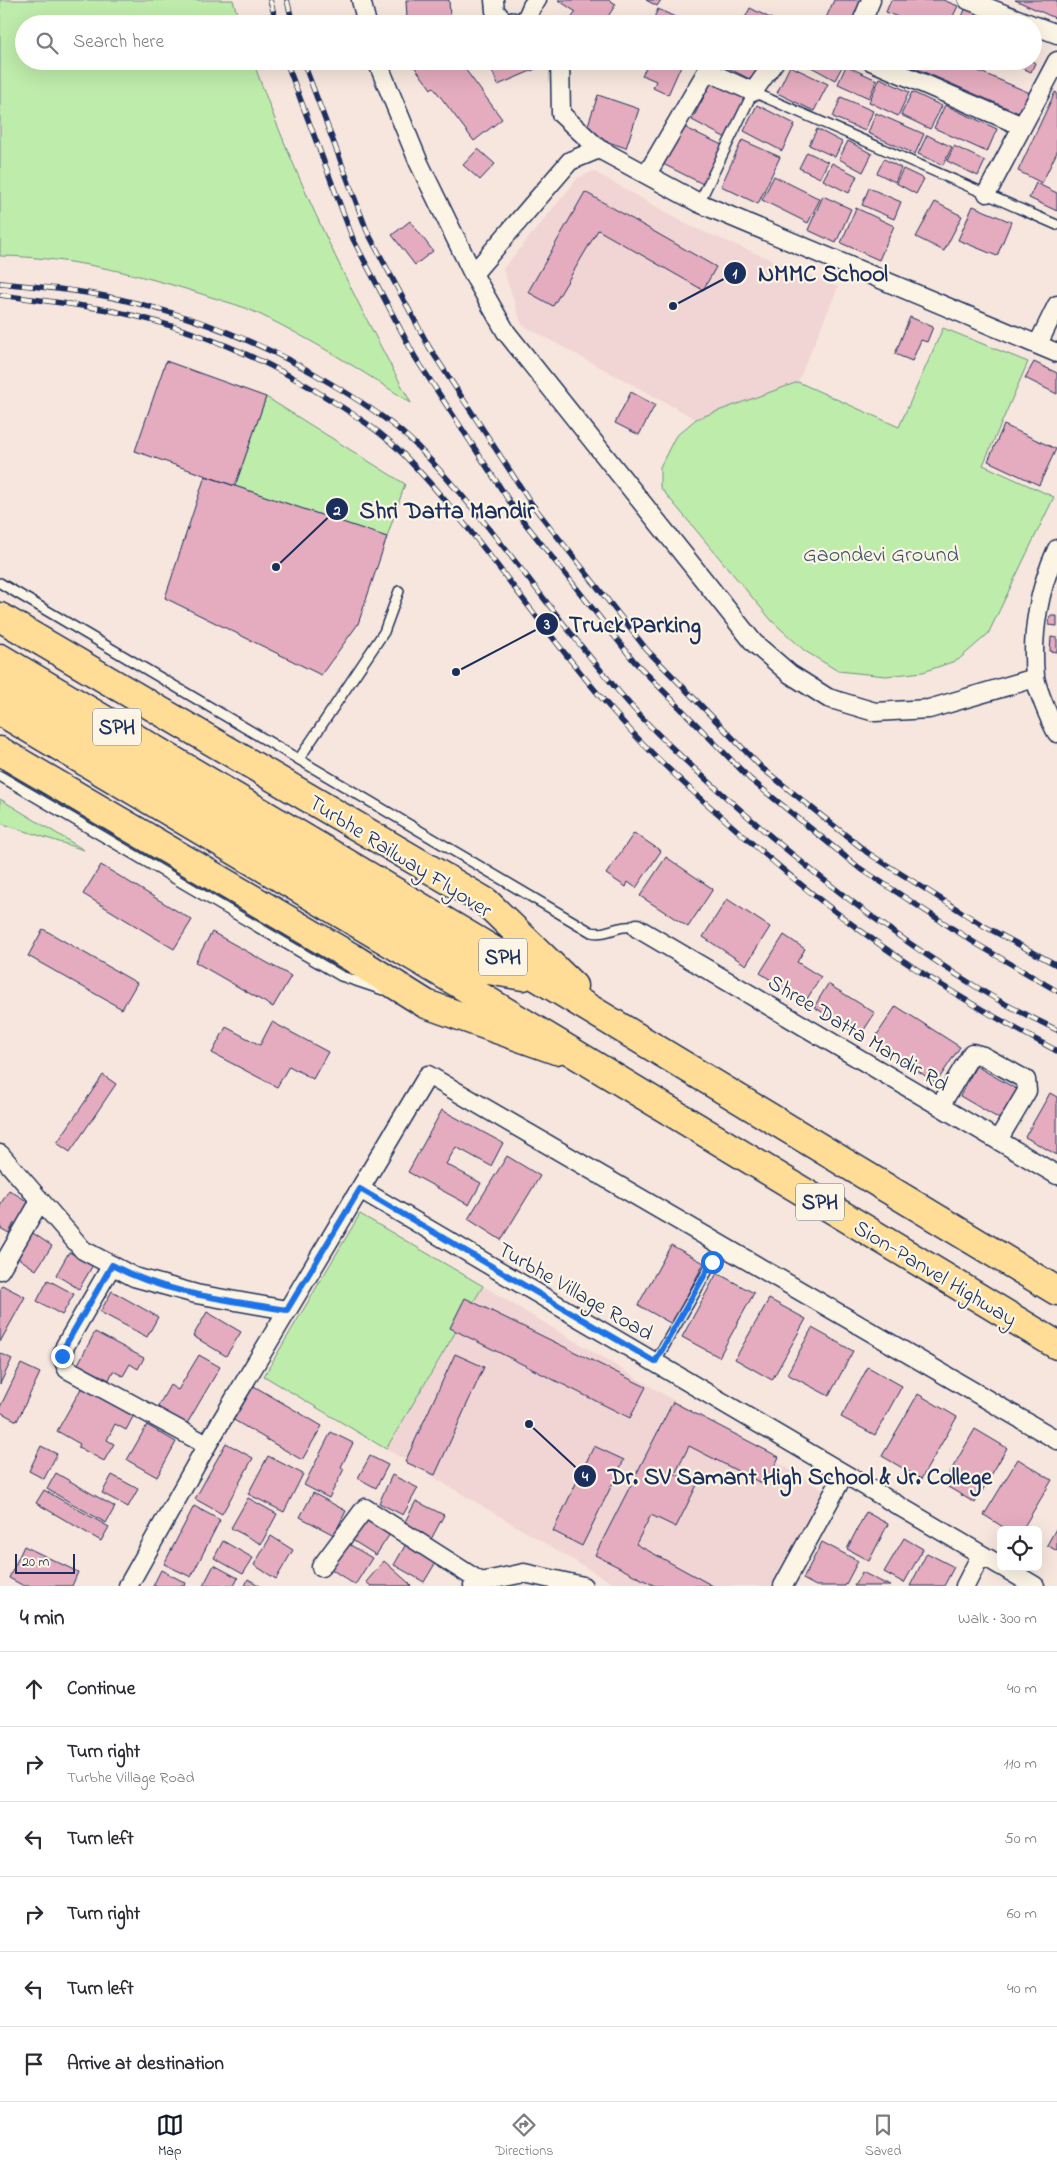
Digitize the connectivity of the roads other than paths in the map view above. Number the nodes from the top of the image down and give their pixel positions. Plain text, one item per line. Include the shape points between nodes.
1 (361, 0) edge
2 (494, 0) edge
3 (537, 0) edge
4 (871, 0) edge
5 (968, 0) edge
6 (993, 4) edge
7 (365, 15) edge
8 (499, 15) edge
9 (530, 15) edge
10 (865, 15) edge
11 (1013, 15) edge
12 (1042, 28) edge
13 (1057, 34) edge
14 (1057, 61) edge
15 (382, 70) edge
16 (560, 70) edge
17 (769, 70) edge
18 (892, 70) edge
19 (753, 92) junction
20 (1022, 126) junction
21 (599, 149) junction
22 (647, 174) junction
23 (987, 193) junction
24 (699, 203) junction
25 (1057, 225) edge
26 (474, 274) junction
27 (1057, 305) edge
28 (1038, 344) junction
29 (1057, 353) edge
30 (1055, 559) edge
31 (0, 583) edge
32 (399, 591) dead end
33 (0, 617) edge
34 (0, 658) edge
35 (1035, 678) junction
36 (0, 681) edge
37 (0, 711) edge
38 (1057, 733) edge
39 (0, 751) edge
40 (299, 759) junction
41 (0, 776) edge
42 (637, 928) joint
43 (540, 979) junction
44 (426, 1004) junction
45 (608, 1020) junction
46 (583, 1059) junction
47 (940, 1106) junction
48 (998, 1140) junction
49 (0, 1154) edge
50 (1057, 1175) edge
51 (360, 1189) junction
52 (40, 1201) junction
53 (722, 1246) junction
54 (112, 1265) junction
55 (0, 1270) edge
56 (1057, 1291) edge
57 (287, 1310) junction
58 (1057, 1345) edge
59 (655, 1362) junction
60 (1057, 1440) edge
61 (207, 1445) junction
62 (844, 1474) junction
63 (981, 1554) junction
64 (997, 1564) edge
65 (321, 1567) dead end
66 (1009, 1571) edge
67 (477, 1584) edge
68 (128, 1586) edge
69 (583, 1586) edge
70 (784, 1586) edge
71 (965, 1586) edge
72 (1035, 1586) edge

1 - 7 street
2 - 8 street
3 - 9 street
4 - 10 street
5 - 6 street
6 - 11 street
12 - 13 street
14 - 20 street
15 - 26 street via 420,163
16 - 21 street via 561,114
17 - 19 street
18 - 20 street
19 - 22 street via 707,71
19 - 23 lane
19 - 24 lane
20 - 23 street
21 - 22 street
21 - 26 street via 570,161
22 - 24 street
23 - 25 lane
24 - 28 street
26 - 35 street via 506,332 754,643 790,674 828,698 875,712 929,709
27 - 28 street
28 - 29 street
30 - 35 street via 1035,623
31 - 40 lane
32 - 40 lane via 384,632
33 - 45 main road, Turbhe Railway Flyover via 486,902
34 - 43 main road, Turbhe Railway Flyover / SPH
35 - 38 street
36 - 43 main road via 483,969
37 - 46 main road, SPH
39 - 44 main road
40 - 42 lane via 591,932 600,934 626,925
41 - 44 lane via 341,976
42 - 47 street, Shree Datta Mandir Rd
43 - 45 main road, Turbhe Railway Flyover / SPH
44 - 46 main road
45 - 56 main road, Sion-Panvel Highway / SPH
46 - 58 main road, Sion-Panvel Highway / SPH
47 - 48 street, Shree Datta Mandir Rd
47 - 48 street via 972,1053 984,1056 1026,1080 1028,1091
48 - 50 street, Shree Datta Mandir Rd
49 - 52 street
51 - 53 street via 428,1075
51 - 57 street
51 - 59 street, Turbhe Village Road
52 - 54 street via 83,1250
52 - 55 street
53 - 59 lane
53 - 60 street
54 - 57 street via 134,1277 196,1294
54 - 61 street via 65,1346 62,1356 67,1369
57 - 61 street
59 - 62 street, Turbhe Village Road
61 - 68 street
62 - 63 street, Turbhe Village Road
62 - 70 street
63 - 64 street, Turbhe Village Road
63 - 71 street
65 - 67 street via 365,1508
66 - 72 street, Turbhe Village Road
67 - 69 street via 524,1573

